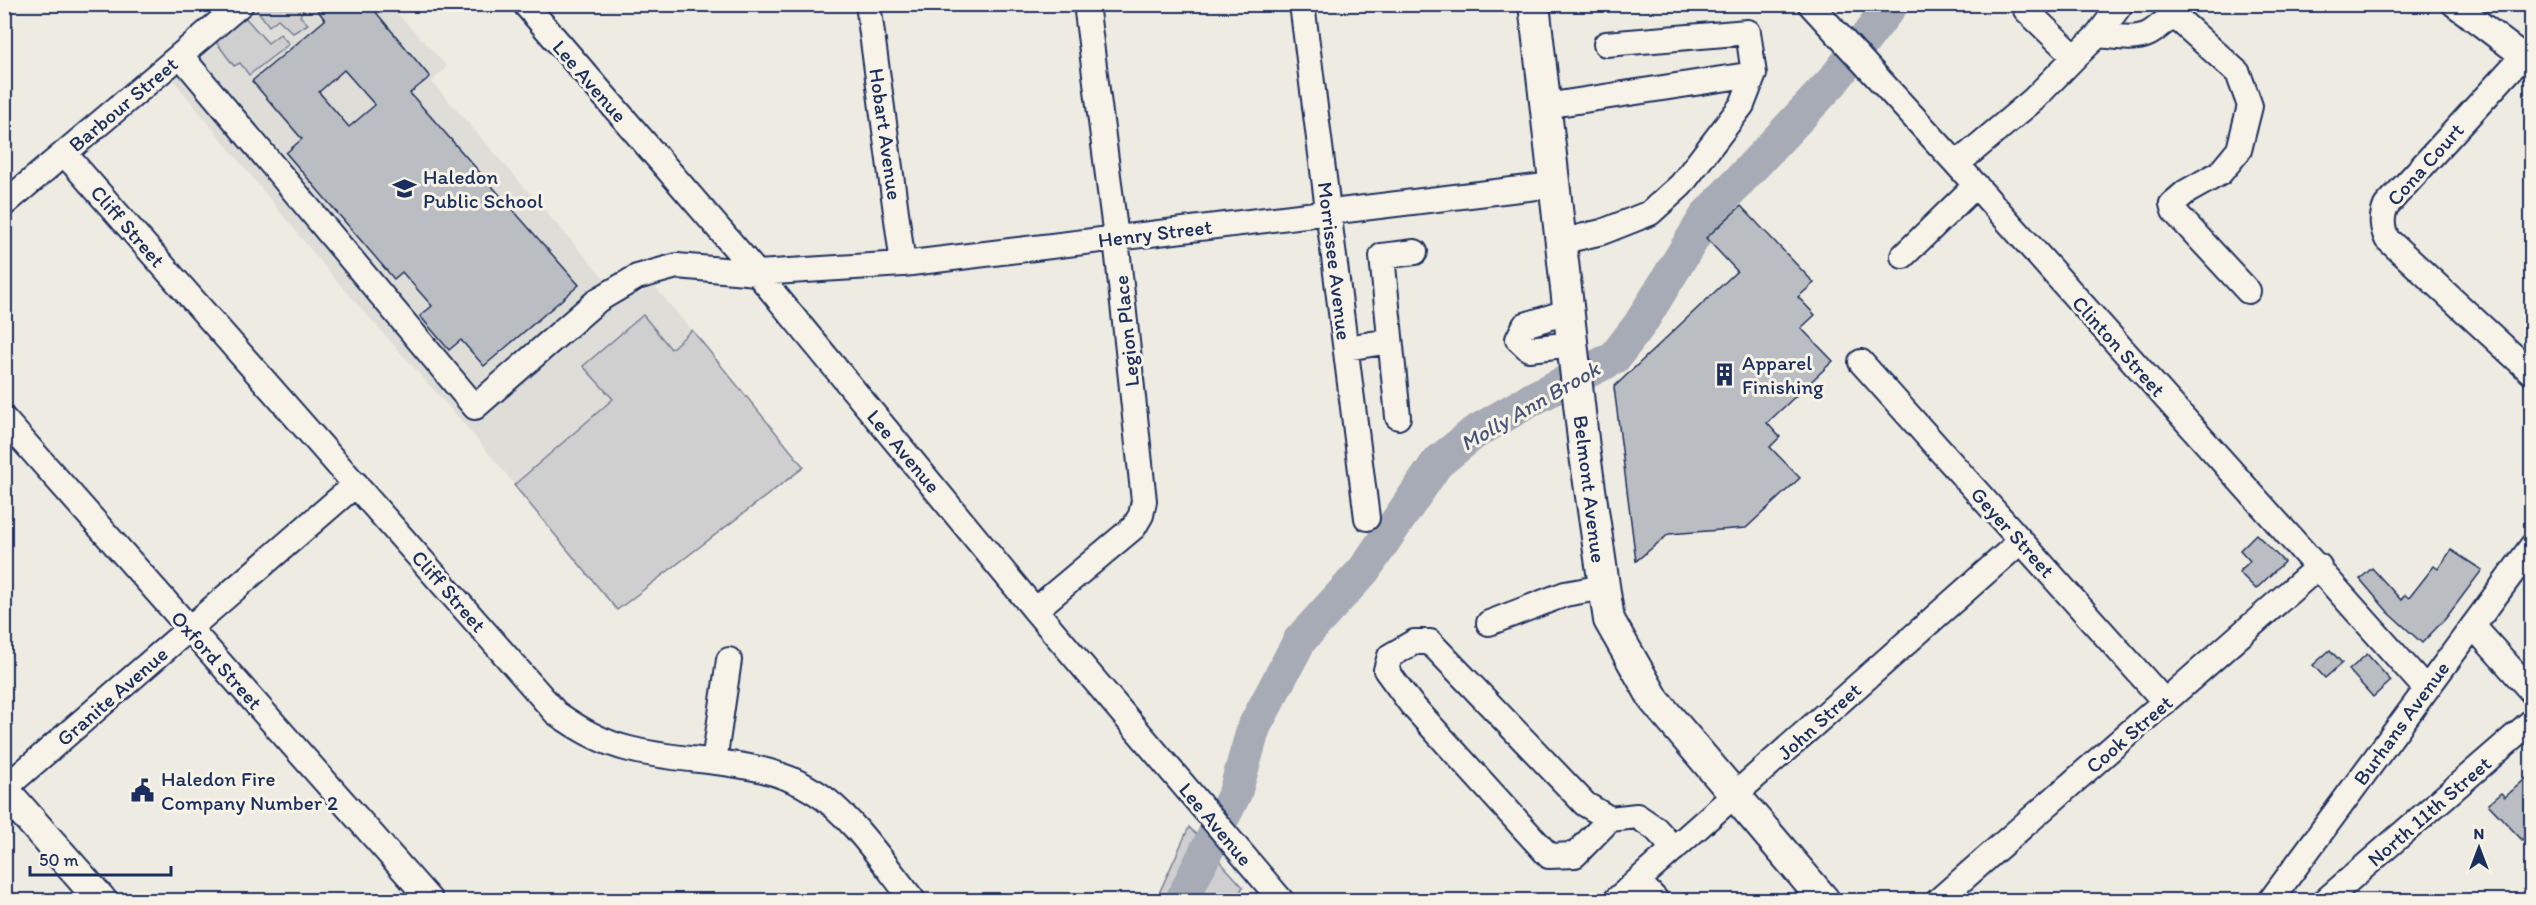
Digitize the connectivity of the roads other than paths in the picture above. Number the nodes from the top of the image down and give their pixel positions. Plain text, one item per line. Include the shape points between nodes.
1 (241, 4) edge
2 (525, 4) edge
3 (868, 4) edge
4 (1086, 4) edge
5 (1302, 4) edge
6 (1534, 4) edge
7 (1810, 4) edge
8 (2121, 4) edge
9 (2454, 4) edge
10 (2026, 10) dead end
11 (2098, 35) junction
12 (1606, 44) dead end
13 (181, 56) junction
14 (2075, 57) junction
15 (2527, 60) edge
16 (1754, 74) junction
17 (1545, 106) junction
18 (64, 153) junction
19 (1957, 164) junction
20 (1553, 185) junction
21 (1976, 185) junction
22 (4, 204) edge
23 (1329, 212) junction
24 (1116, 238) junction
25 (1559, 242) junction
26 (1415, 252) dead end
27 (1903, 256) dead end
28 (903, 264) junction
29 (757, 273) junction
30 (2248, 291) dead end
31 (1390, 341) junction
32 (1346, 348) junction
33 (1861, 362) dead end
34 (2532, 373) edge
35 (1398, 417) dead end
36 (4, 419) edge
37 (356, 484) junction
38 (1367, 518) dead end
39 (2021, 541) junction
40 (2532, 546) edge
41 (2319, 566) junction
42 (1604, 587) junction
43 (1035, 610) junction
44 (1489, 623) dead end
45 (2473, 626) junction
46 (189, 629) junction
47 (729, 660) dead end
48 (2426, 689) junction
49 (2532, 692) edge
50 (2166, 702) junction
51 (2532, 721) edge
52 (714, 762) junction
53 (4, 790) edge
54 (1735, 795) junction
55 (1610, 819) junction
56 (1674, 849) junction
57 (1638, 881) junction
58 (101, 900) edge
59 (430, 900) edge
60 (913, 900) edge
61 (1281, 900) edge
62 (1616, 900) edge
63 (1656, 900) edge
64 (1824, 900) edge
65 (1939, 900) edge
66 (2271, 900) edge
67 (2326, 900) edge

1 - 13 street, Barbour Street
2 - 29 street, Lee Avenue
3 - 28 street, Hobart Avenue
4 - 24 street, Legion Place
5 - 23 street, Morrissee Avenue
6 - 17 main road, Belmont Avenue
7 - 19 street, Clinton Street
8 - 11 street
9 - 15 street
10 - 14 street
11 - 14 street
11 - 30 street via 2134,38 2177,18 2238,73 2250,106 2239,150 2220,173 2172,204 2174,211
12 - 16 street via 1748,32
13 - 18 street, Barbour Street
13 - 29 street, Henry Street via 475,407 598,300 638,277 678,266
14 - 19 street via 2033,100
15 - 34 street, Cona Court via 2386,206 2382,228 2387,239
16 - 17 street
16 - 25 street via 1742,105 1681,185 1650,213 1602,232
17 - 20 main road, Belmont Avenue
18 - 22 street, Barbour Street
18 - 37 street, Cliff Street
19 - 21 street, Clinton Street
20 - 23 street, Henry Street
20 - 25 main road, Belmont Avenue
21 - 27 street
21 - 41 street, Clinton Street
23 - 24 street, Henry Street
23 - 32 street, Morrissee Avenue
24 - 28 street, Henry Street
24 - 43 street, Legion Place via 1144,501 1141,515 1134,527
25 - 42 main road, Belmont Avenue
26 - 31 street via 1382,256
28 - 29 street, Henry Street
29 - 43 street, Lee Avenue
31 - 32 street
31 - 35 street
32 - 38 street, Morrissee Avenue
33 - 39 street, Geyer Street
36 - 46 street, Oxford Street
37 - 46 street, Granite Avenue
37 - 52 street, Cliff Street via 556,712 608,743
39 - 50 street, Geyer Street
39 - 54 street, John Street
40 - 45 street, Burhans Avenue
41 - 48 street, Clinton Street
41 - 50 street, Cook Street
42 - 44 street via 1565,594
42 - 54 main road, Belmont Avenue via 1609,620 1654,701
43 - 61 street, Lee Avenue
45 - 48 street, Burhans Avenue
45 - 49 street
46 - 53 street, Granite Avenue
46 - 59 street, Oxford Street
47 - 52 street
48 - 66 street, Burhans Avenue
50 - 65 street, Cook Street
51 - 67 street, North 11th Street
52 - 60 street, Cliff Street via 759,768 815,791 849,822
53 - 58 main road
54 - 56 street, John Street
54 - 64 main road, Belmont Avenue
55 - 55 street via 1585,804 1430,642 1414,642 1390,656 1386,670 1411,704 1549,856 1575,855
55 - 56 street via 1637,816
56 - 57 street, John Street
57 - 62 street, John Street
57 - 63 street

